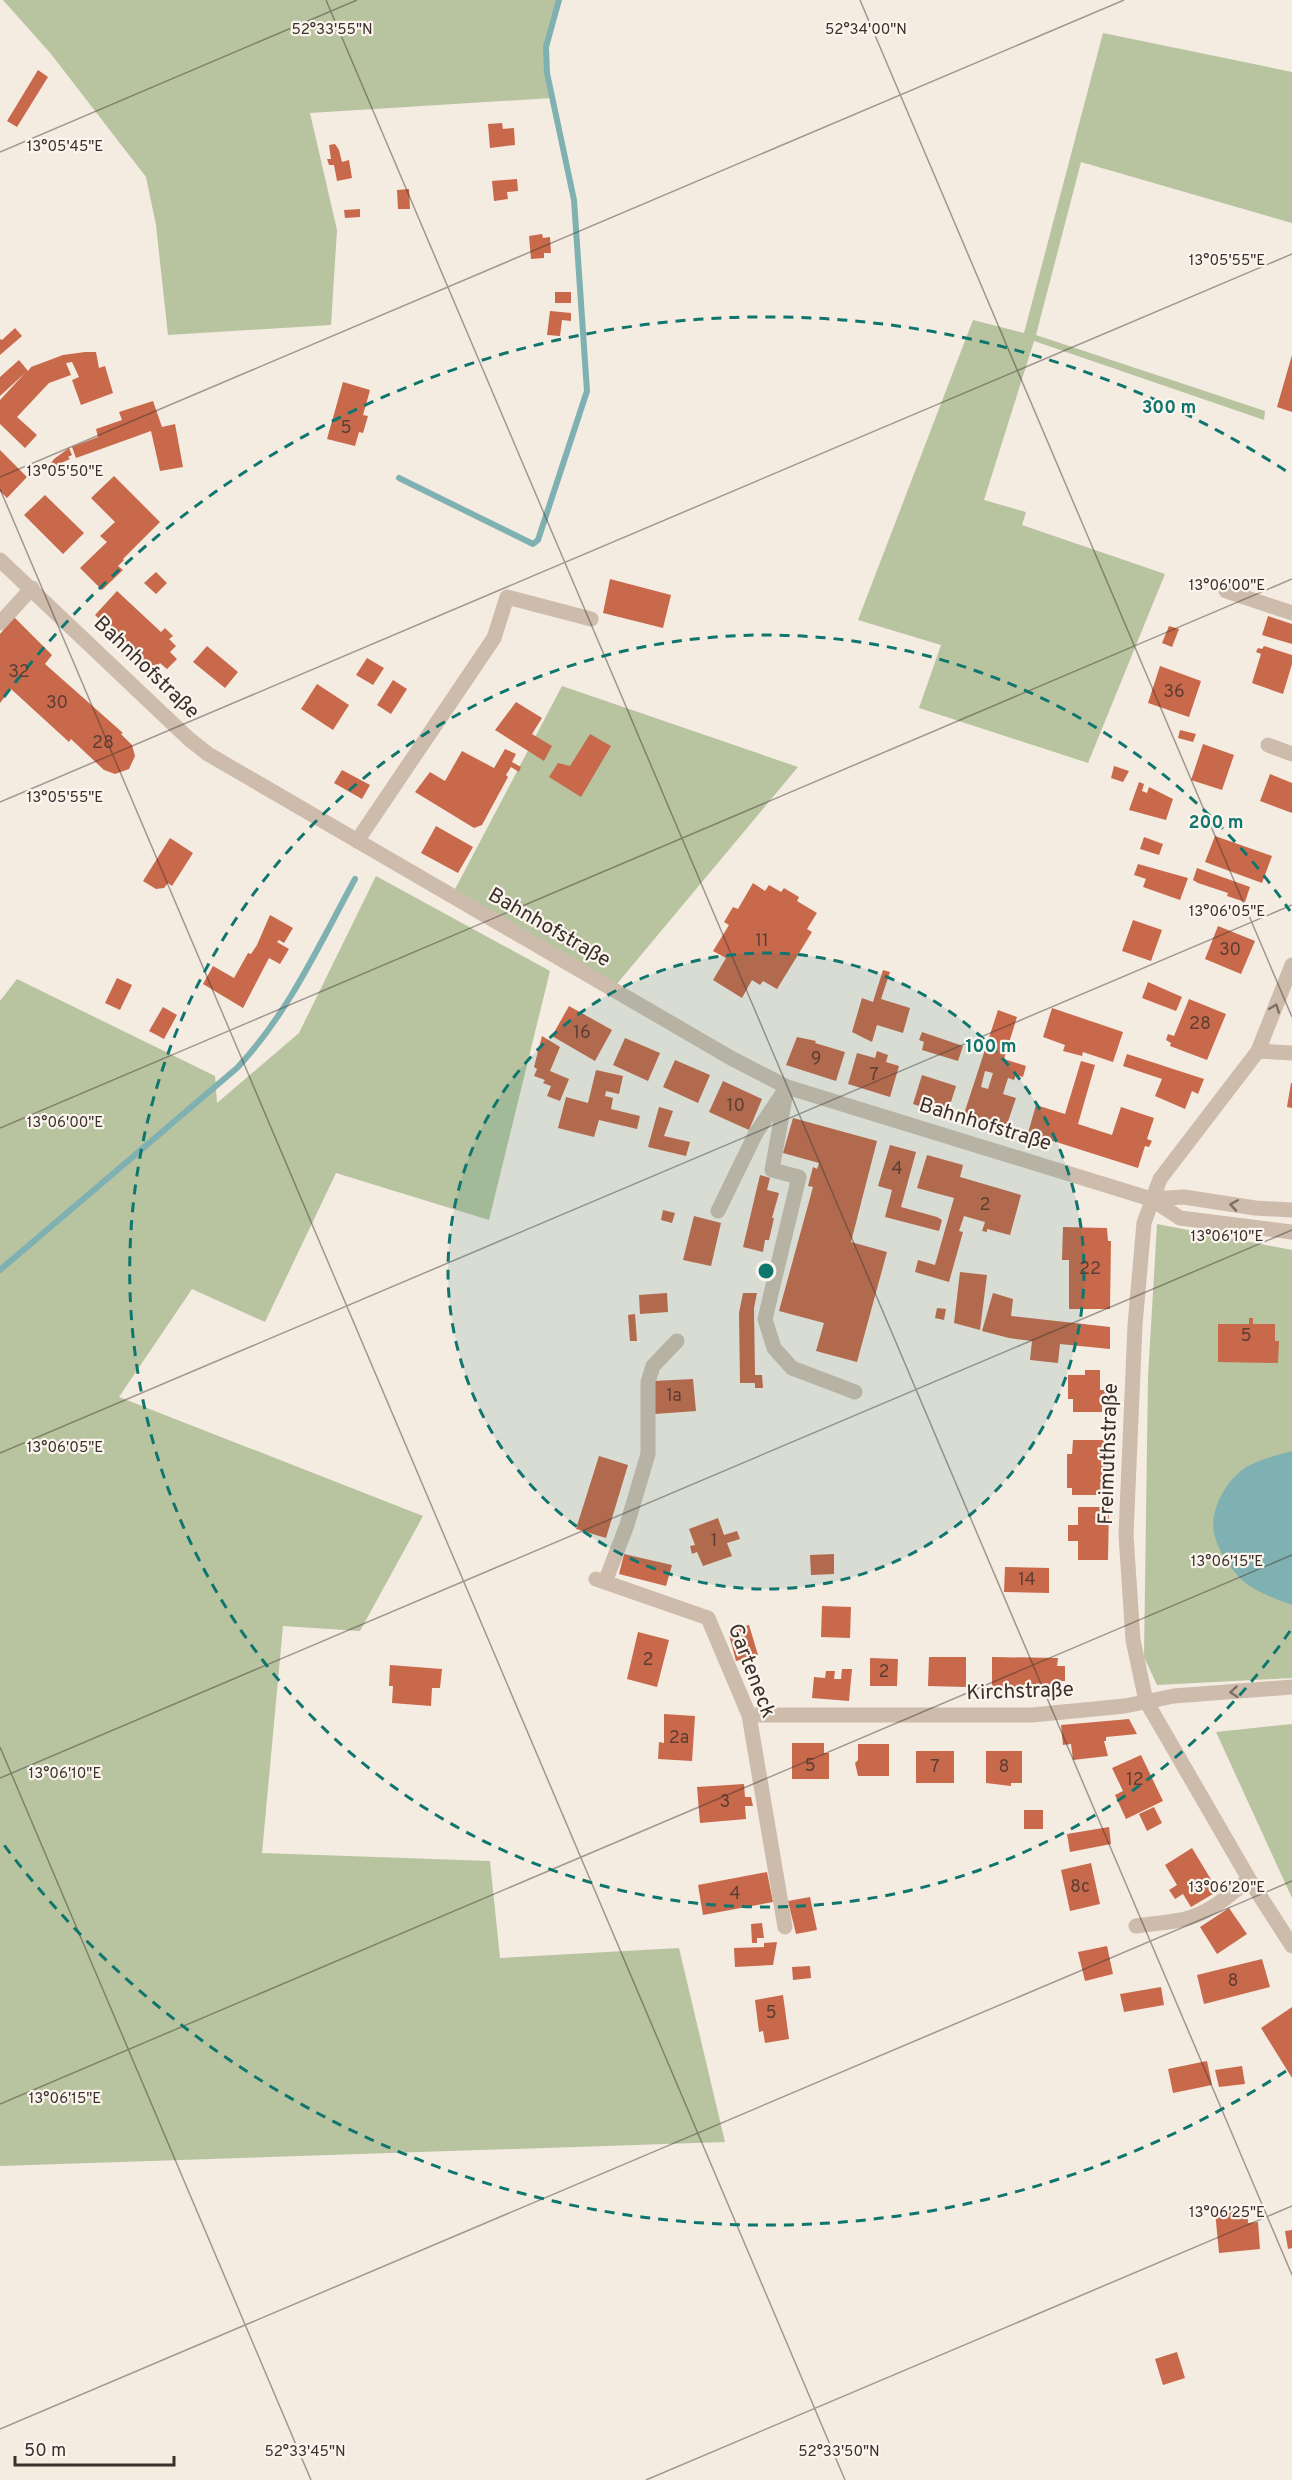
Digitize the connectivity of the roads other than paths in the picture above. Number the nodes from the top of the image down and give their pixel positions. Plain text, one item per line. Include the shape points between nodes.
1 (0, 560) edge
2 (32, 588) junction
3 (1226, 591) dead end
4 (1292, 613) edge
5 (591, 619) dead end
6 (0, 623) edge
7 (1269, 745) dead end
8 (1292, 754) edge
9 (357, 841) junction
10 (1292, 965) edge
11 (1258, 1051) junction
12 (1292, 1053) edge
13 (787, 1087) junction
14 (1151, 1199) junction
15 (1292, 1210) edge
16 (718, 1211) dead end
17 (1292, 1232) edge
18 (677, 1341) dead end
19 (855, 1392) dead end
20 (1292, 1687) edge
21 (1146, 1701) junction
22 (749, 1715) junction
23 (1249, 1879) junction
24 (1136, 1926) dead end
25 (785, 1928) dead end
26 (1292, 1946) edge

1 - 2 street, Bahnhofstraße
2 - 6 street
2 - 9 street, Bahnhofstraße via 208,754
3 - 4 street
5 - 9 street via 507,597 494,638
7 - 8 street
9 - 13 street, Bahnhofstraße
11 -> 10 street, Freimuthstraße
11 - 12 street
11 - 14 street, Freimuthstraße via 1160,1179
13 - 14 street, Bahnhofstraße
13 - 16 street via 756,1133
13 - 19 street via 772,1170 799,1177 765,1319 774,1348 792,1368
15 -> 14 street, Bahnhofstraße via 1184,1197
14 - 17 street, Bahnhofstraße via 1180,1218
14 - 21 street, Freimuthstraße via 1144,1223 1135,1325 1126,1535 1133,1640
18 - 22 street, Garteneck via 652,1366 648,1382 648,1454 627,1525 601,1580 708,1618
20 -> 21 street, Kirchstraße
21 - 22 street, Kirchstraße via 1032,1715
21 - 23 street, Freimuthstraße
22 - 25 street, Garteneck
23 - 24 street via 1200,1914
23 - 26 street, Freimuthstraße

